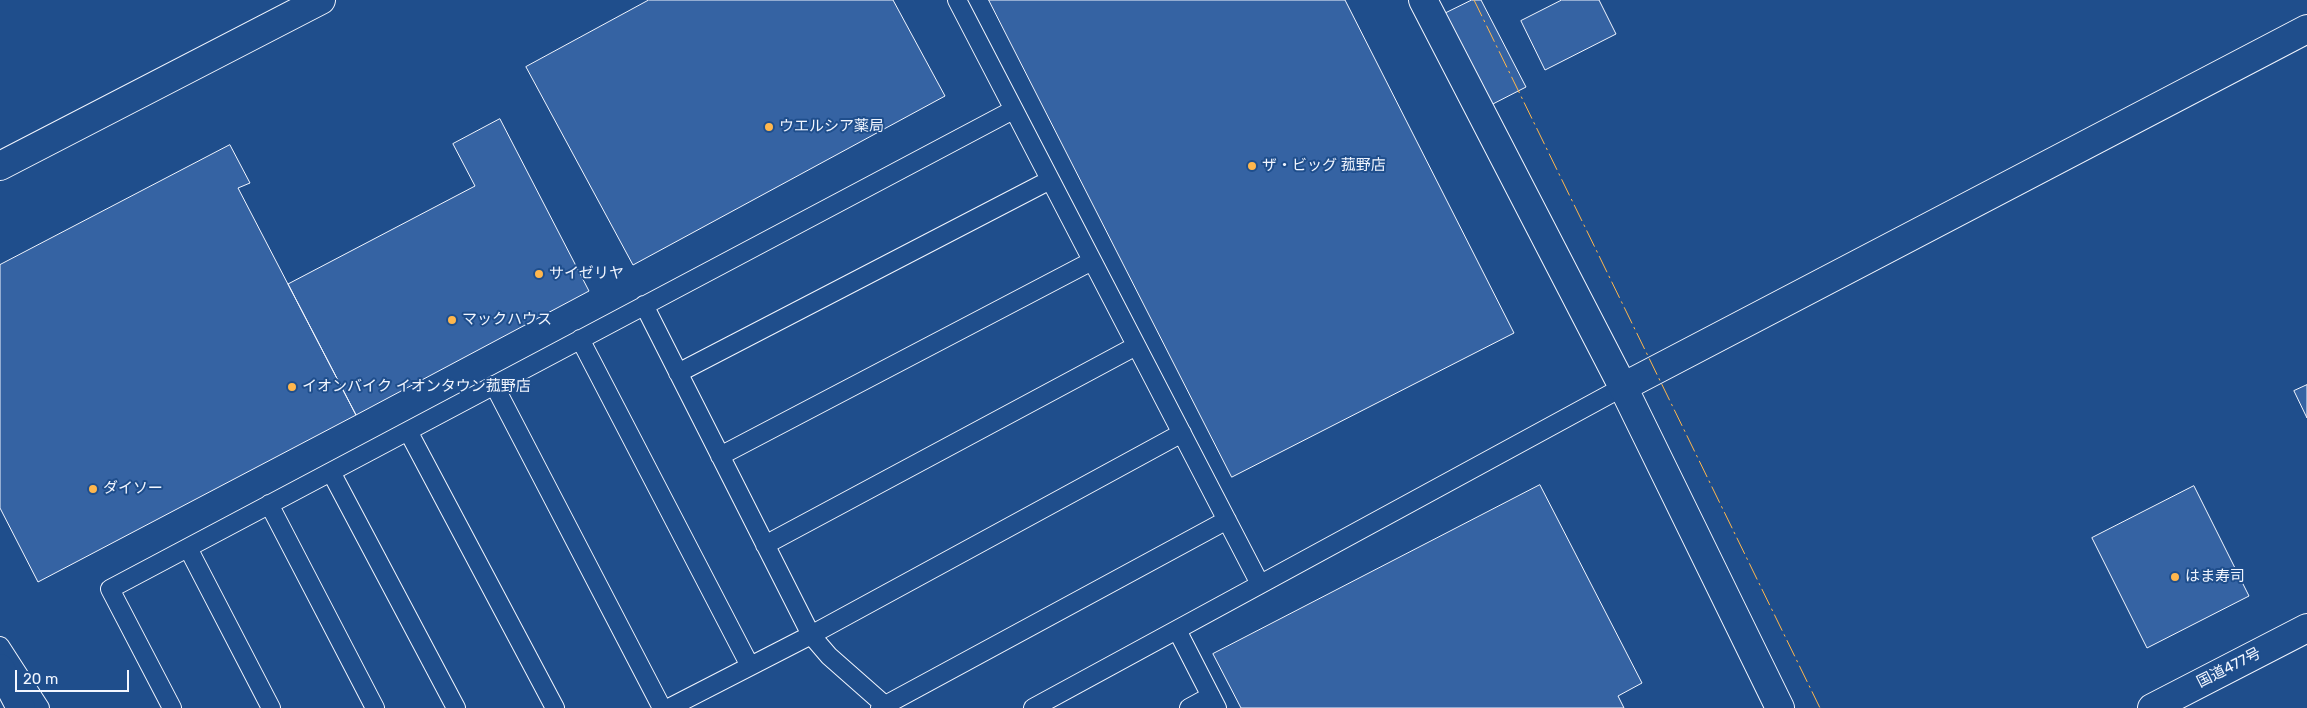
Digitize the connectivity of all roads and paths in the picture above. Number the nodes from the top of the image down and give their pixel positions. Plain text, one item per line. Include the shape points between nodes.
1 (321, 0) edge
2 (957, 0) edge
3 (1423, 0) edge
4 (2307, 29) edge
5 (1014, 110) junction
6 (0, 166) edge
7 (1050, 180) junction
8 (1092, 260) junction
9 (644, 305) junction
10 (580, 339) junction
11 (1136, 346) junction
12 (678, 373) junction
13 (494, 385) junction
14 (1623, 387) junction
15 (408, 431) junction
16 (1182, 433) junction
17 (720, 456) junction
18 (331, 472) junction
19 (269, 504) junction
20 (1227, 520) junction
21 (766, 545) junction
22 (188, 548) junction
23 (1260, 584) junction
24 (2307, 628) edge
25 (1177, 630) junction
26 (811, 635) junction
27 (0, 646) edge
28 (750, 666) junction
29 (0, 668) edge
30 (1214, 702) edge
31 (885, 707) edge
32 (21, 708) edge
33 (40, 708) edge
34 (172, 708) edge
35 (271, 708) edge
36 (375, 708) edge
37 (456, 708) edge
38 (555, 708) edge
39 (662, 708) edge
40 (669, 708) edge
41 (1033, 708) edge
42 (1188, 708) edge
43 (1780, 708) edge
44 (2152, 708) edge

1 - 6 main road
2 - 5 lane
3 - 14 main road
4 - 14 main road
5 - 7 lane
5 - 9 lane
7 - 8 lane
7 - 12 lane
8 - 11 lane
8 - 17 lane
9 - 10 lane
9 - 12 lane
10 - 13 lane
10 - 28 lane
11 - 16 lane
11 - 21 lane
12 - 17 lane
13 - 15 lane
13 - 39 lane
14 - 23 lane
14 - 43 main road
15 - 18 lane
15 - 38 lane
16 - 20 lane
16 - 26 lane
17 - 21 lane
18 - 19 lane
18 - 37 lane
19 - 22 lane
19 - 36 lane
20 - 23 lane
20 - 31 lane
21 - 26 lane
22 - 34 lane via 110,589
22 - 35 lane
23 - 25 lane
24 - 44 main road, 国道477号
25 - 30 lane
25 - 41 lane
26 - 28 lane
26 - 31 lane via 828,656
27 - 33 lane
28 - 40 lane
29 - 32 main road
30 - 42 lane

